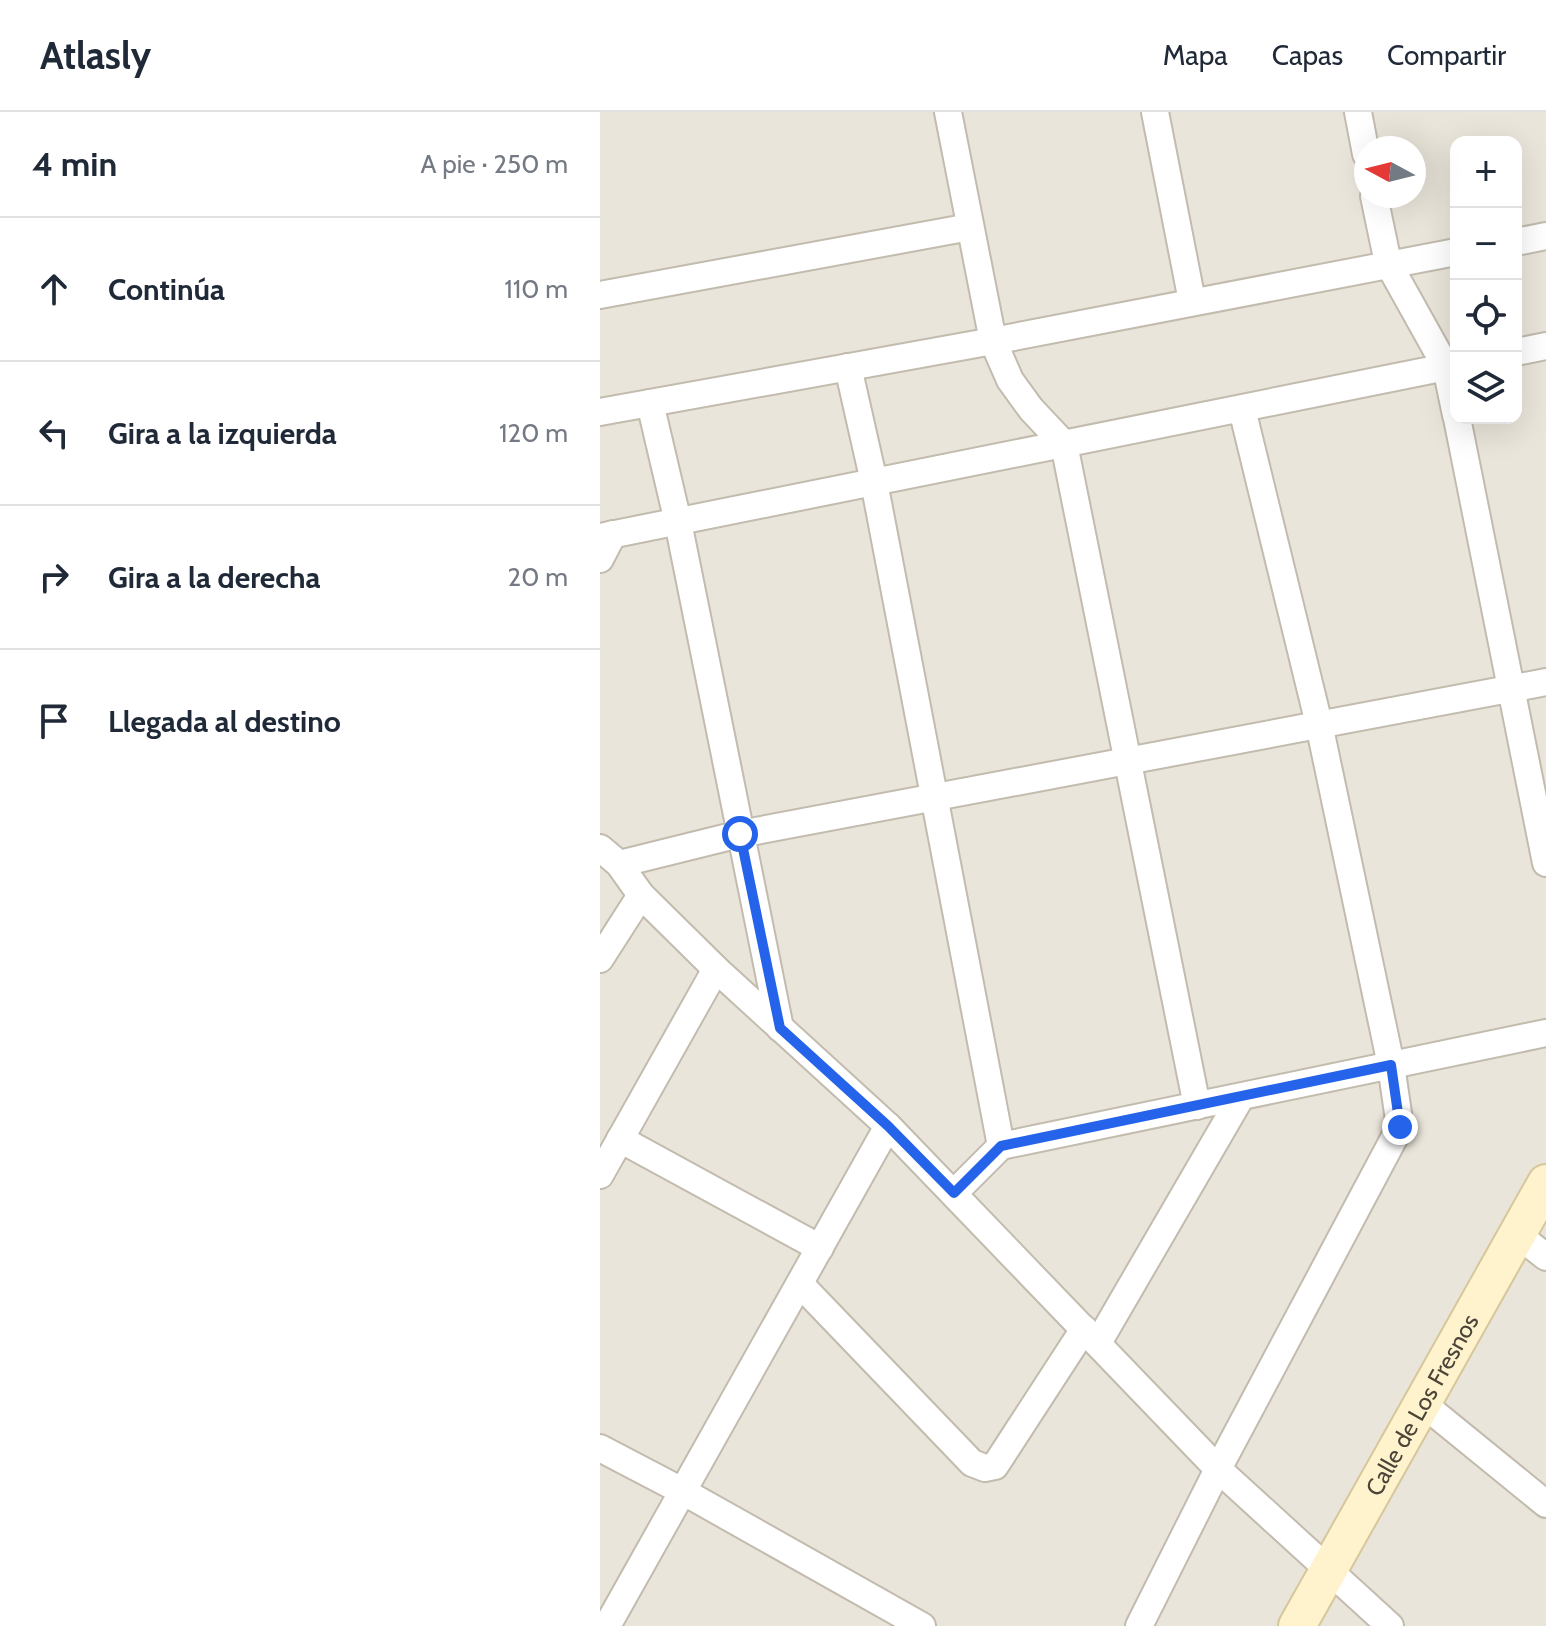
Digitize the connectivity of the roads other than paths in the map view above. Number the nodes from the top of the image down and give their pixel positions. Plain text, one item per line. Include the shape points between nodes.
1 (948, 112) edge
2 (1155, 112) edge
3 (1358, 112) edge
4 (1363, 136) edge
5 (1377, 208) edge
6 (970, 227) junction
7 (1546, 236) edge
8 (1522, 241) edge
9 (1450, 253) edge
10 (1388, 263) junction
11 (600, 295) edge
12 (1192, 301) junction
13 (993, 341) junction
14 (1546, 346) edge
15 (1522, 351) edge
16 (1450, 364) edge
17 (1450, 366) edge
18 (848, 367) junction
19 (650, 403) junction
20 (1242, 409) junction
21 (600, 412) edge
22 (1458, 424) edge
23 (1064, 444) junction
24 (874, 482) junction
25 (678, 522) junction
26 (607, 536) edge
27 (600, 559) edge
28 (1546, 682) edge
29 (1511, 689) junction
30 (1319, 724) junction
31 (1127, 760) junction
32 (933, 796) junction
33 (740, 834) junction
34 (609, 856) edge
35 (1546, 863) edge
36 (641, 895) junction
37 (600, 959) edge
38 (716, 969) junction
39 (780, 1028) junction
40 (1546, 1033) edge
41 (1391, 1065) junction
42 (1241, 1097) junction
43 (1197, 1106) junction
44 (888, 1126) junction
45 (620, 1139) junction
46 (1001, 1146) junction
47 (600, 1175) edge
48 (1546, 1183) edge
49 (954, 1193) junction
50 (1517, 1234) junction
51 (820, 1248) junction
52 (1546, 1257) edge
53 (800, 1284) junction
54 (1091, 1336) junction
55 (1422, 1403) junction
56 (600, 1448) edge
57 (1218, 1469) junction
58 (684, 1492) junction
59 (1546, 1504) edge
60 (1328, 1570) junction
61 (607, 1626) edge
62 (922, 1626) edge
63 (1139, 1626) edge
64 (1297, 1626) edge
65 (1390, 1626) edge

1 - 6 street
2 - 12 street
3 - 4 street
5 - 10 street
6 - 11 street
6 - 13 street
7 - 8 street
9 - 10 street
10 - 12 street
10 - 16 street
12 - 13 street
13 - 18 street
13 - 23 street via 1010,380
14 - 15 street
17 - 20 street
18 - 19 street
18 - 24 street
19 - 21 street
19 - 25 street
20 - 23 street
20 - 30 street
22 - 29 street
23 - 24 street
23 - 31 street
24 - 25 street
24 - 32 street
25 - 26 street
25 - 33 street
26 - 27 street
28 - 29 street
29 - 30 street
29 - 35 street
30 - 31 street
30 - 41 street
31 - 32 street
31 - 43 street
32 - 33 street
32 - 46 street
33 - 34 street
33 - 39 street
34 - 36 street
36 - 37 street
36 - 38 street
38 - 39 street
38 - 45 street
39 - 44 street
40 - 41 street
41 - 42 street
41 - 57 street via 1400,1127
42 - 43 street
42 - 54 street
43 - 46 street
44 - 49 street
44 - 51 street
45 - 47 street
45 - 51 street
46 - 49 street
48 - 50 street, Calle de Los Fresnos
49 - 54 street
50 - 52 street
50 - 55 street, Calle de Los Fresnos
51 - 53 street
53 - 54 street via 972,1463 985,1468 995,1466
53 - 58 street
54 - 57 street
55 - 59 street
55 - 60 street, Calle de Los Fresnos
56 - 58 street
57 - 60 street
57 - 63 street
58 - 61 street
58 - 62 street
60 - 64 street, Calle de Los Fresnos
60 - 65 street

